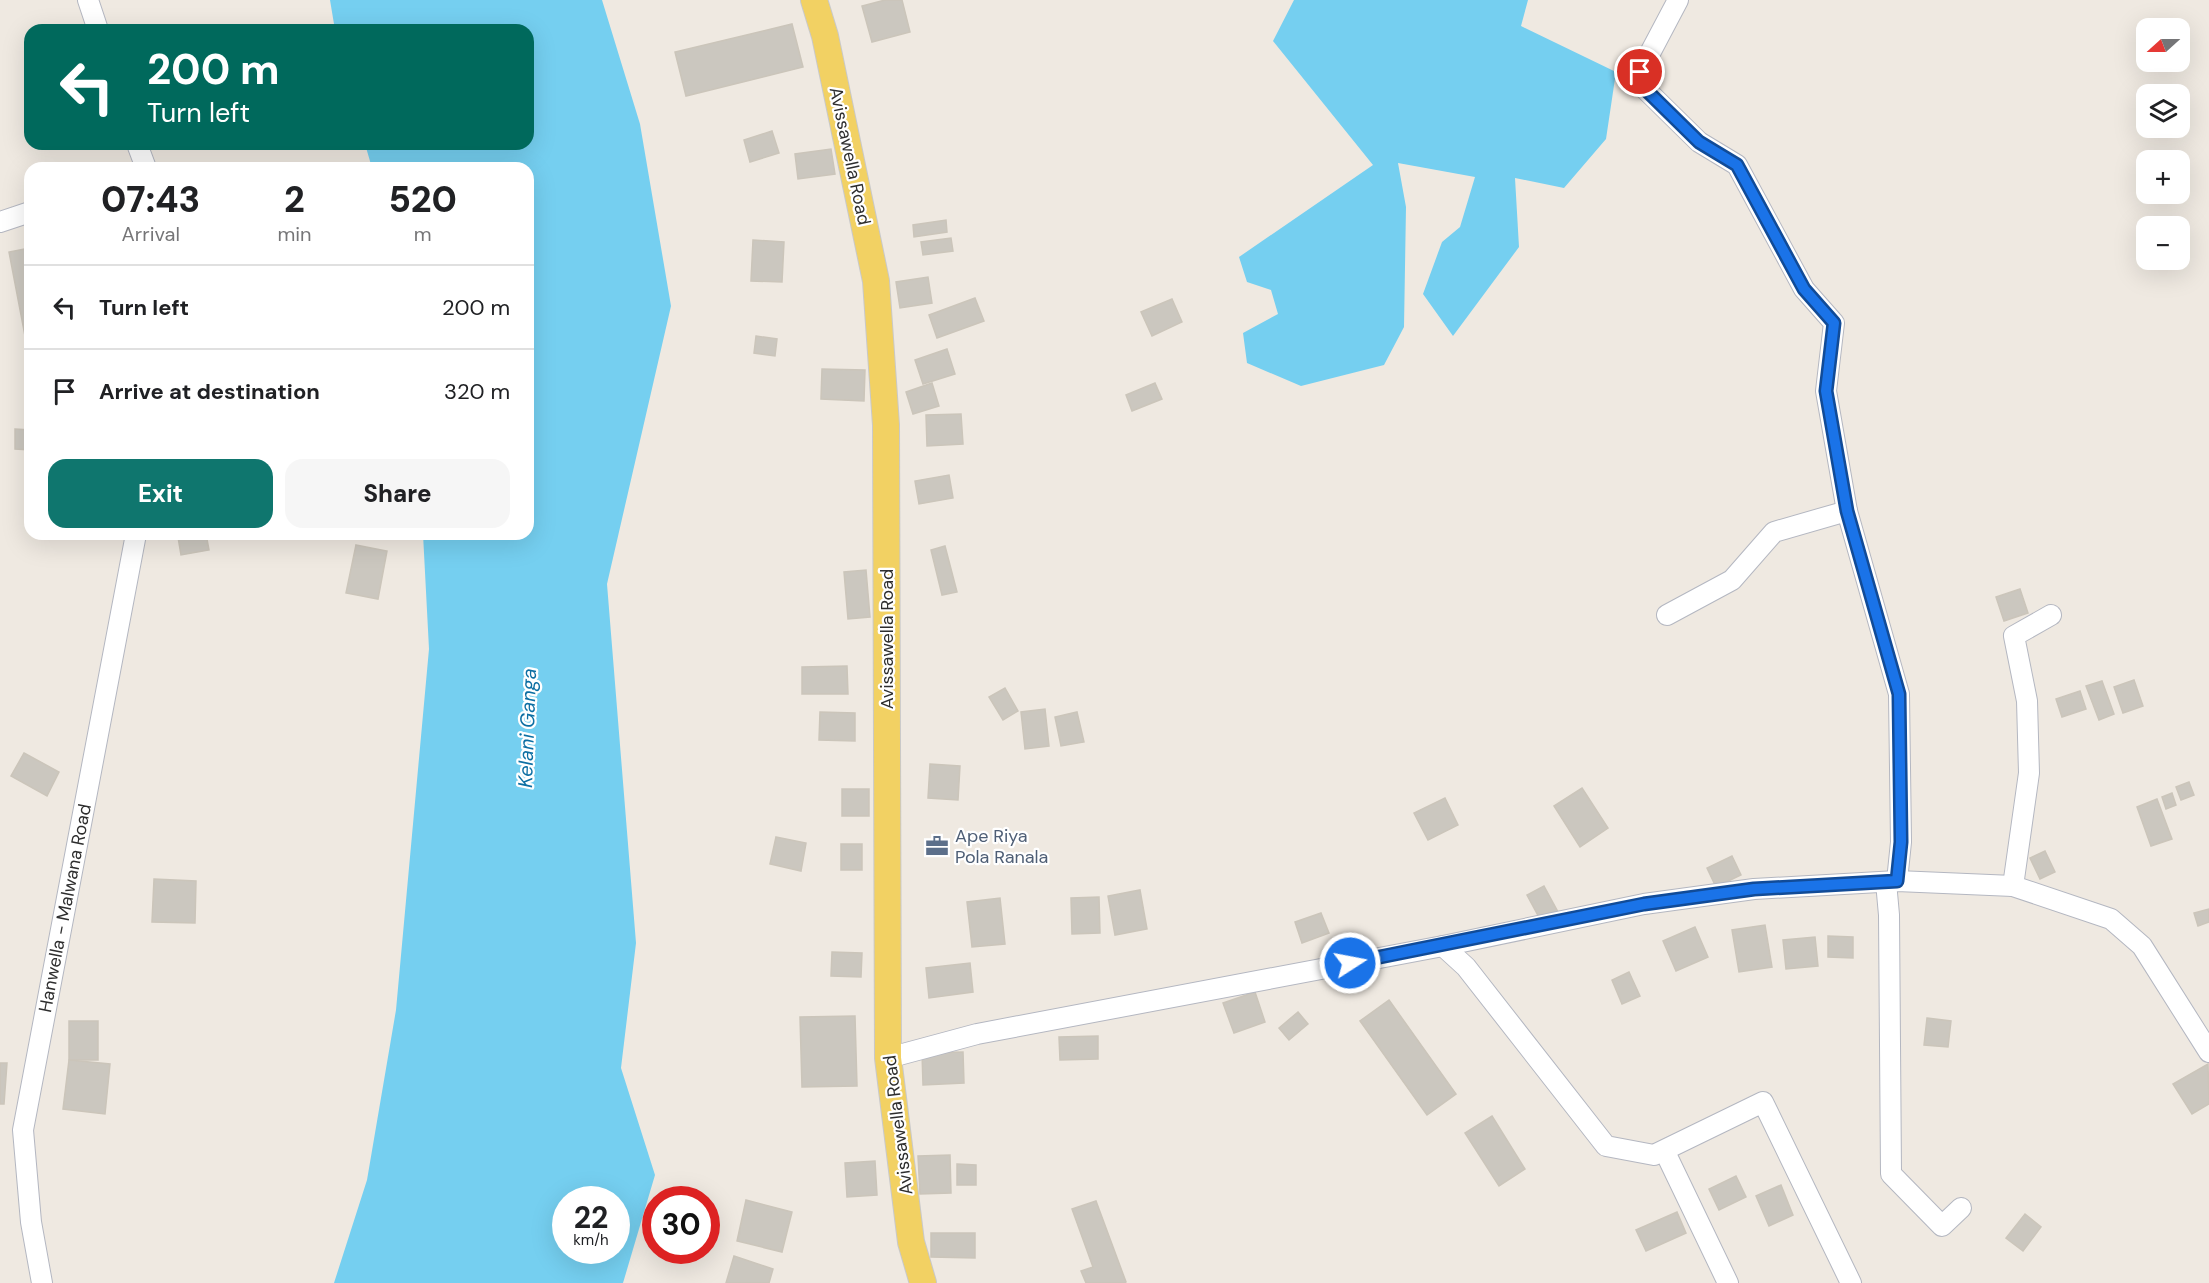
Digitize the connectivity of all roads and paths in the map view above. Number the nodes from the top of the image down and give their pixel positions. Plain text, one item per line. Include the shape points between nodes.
1 (88, 0) edge
2 (814, 0) edge
3 (1678, 0) edge
4 (96, 24) edge
5 (24, 214) edge
6 (0, 222) edge
7 (1847, 511) junction
8 (135, 540) edge
9 (1667, 615) dead end
10 (2051, 615) dead end
11 (1891, 882) junction
12 (2013, 886) junction
13 (1443, 946) junction
14 (2209, 1052) edge
15 (888, 1058) junction
16 (1665, 1152) junction
17 (1961, 1208) dead end
18 (42, 1283) edge
19 (923, 1283) edge
20 (1728, 1283) edge
21 (1851, 1283) edge

1 - 4 street
2 - 15 main road, Avissawella Road via 876,281 886,425
3 - 7 street via 1640,72 1640,84 1699,142 1737,165 1804,289 1834,323 1826,391
5 - 6 street
7 - 9 street via 1774,532 1732,580
7 - 11 street via 1899,694 1901,842
8 - 18 street, Hanwella - Malwana Road via 22,1130
10 - 12 street via 2014,636 2027,701 2029,773
11 - 12 street
11 - 13 street via 1754,889 1644,904
11 - 17 street via 1891,1174 1942,1226
12 - 14 street via 2110,919 2142,946
13 - 15 street via 977,1034
13 - 16 street via 1466,967 1606,1146 1654,1155
15 - 19 main road, Avissawella Road via 911,1242
16 - 20 street
16 - 21 street via 1762,1102

